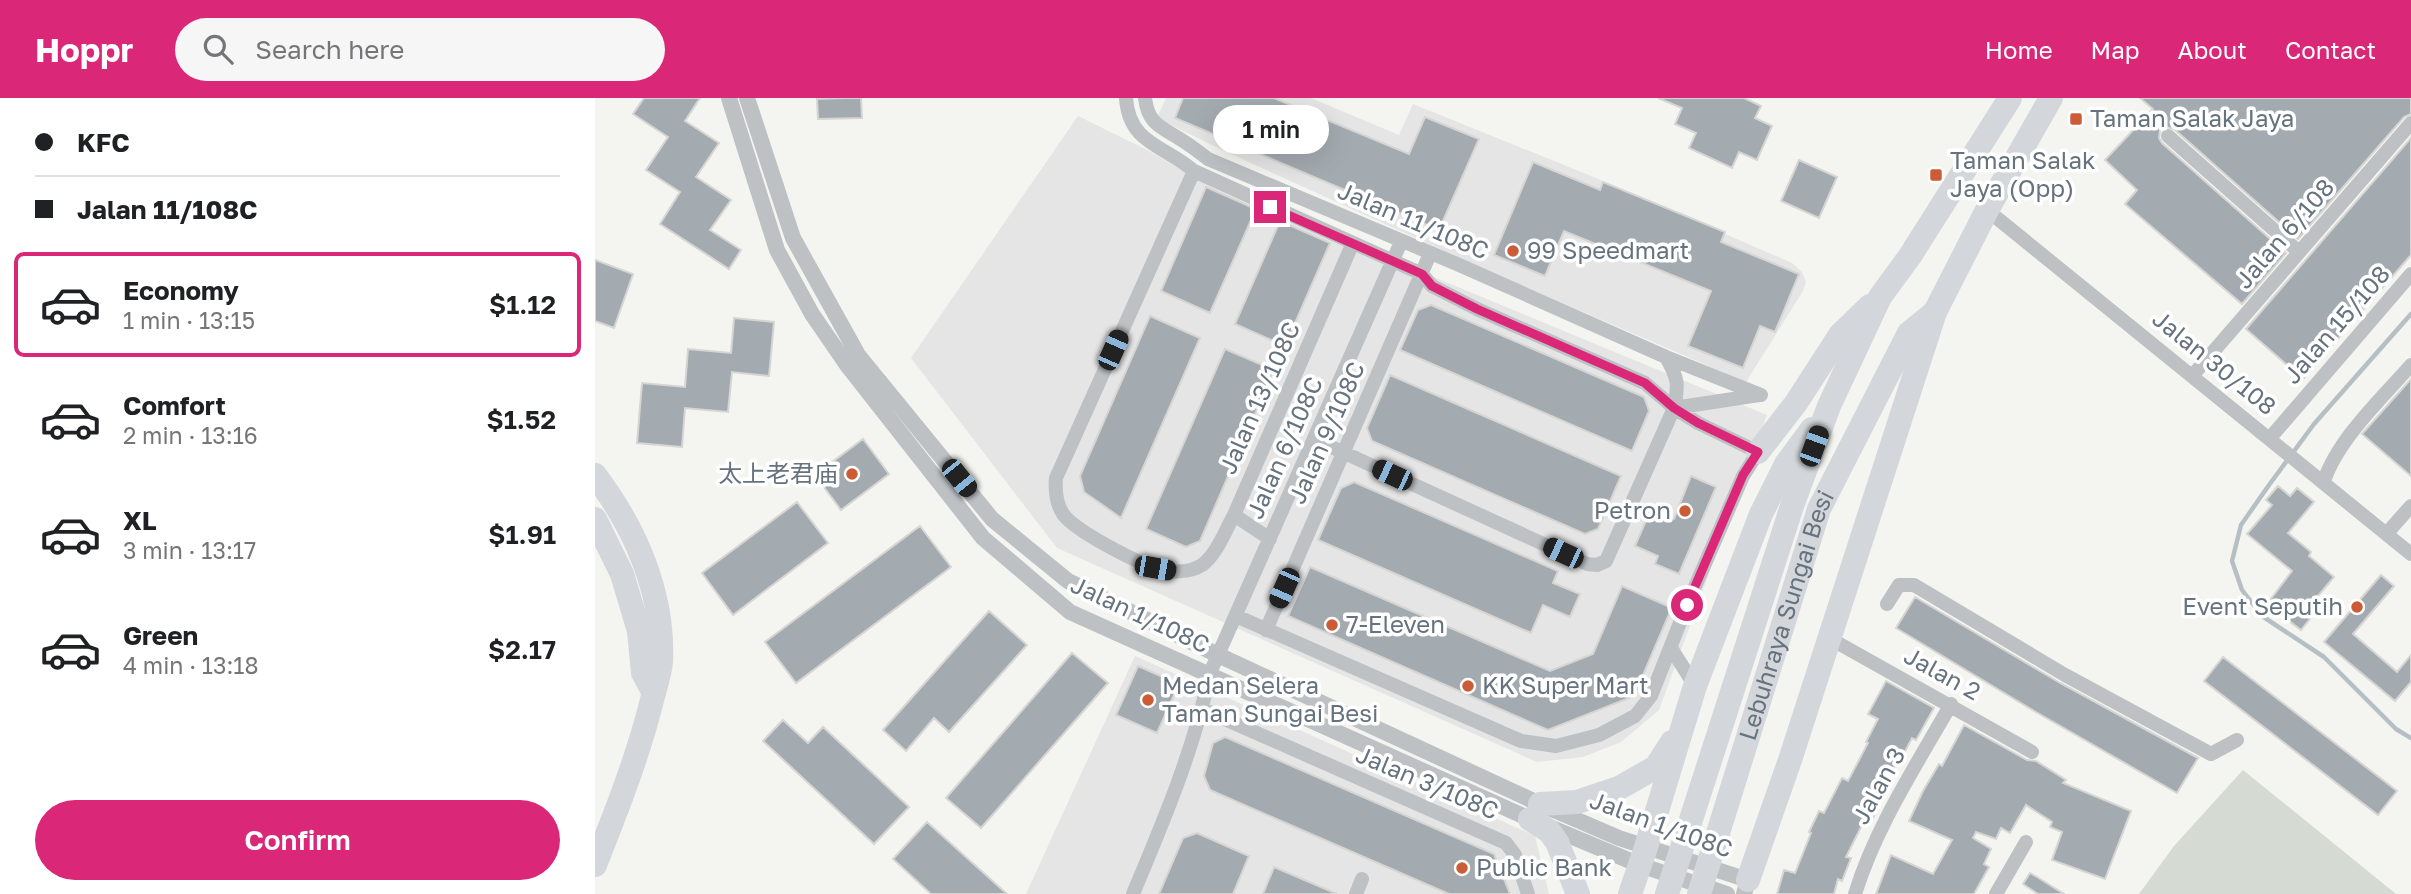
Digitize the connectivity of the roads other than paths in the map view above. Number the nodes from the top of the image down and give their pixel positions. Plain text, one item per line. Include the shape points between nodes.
1 (729, 98) edge
2 (747, 98) edge
3 (1126, 98) edge
4 (1145, 98) edge
5 (2010, 98) edge
6 (2051, 98) edge
7 (2411, 122) edge
8 (2168, 136) dead end
9 (1194, 171) junction
10 (1987, 210) junction
11 (1401, 242) junction
12 (1352, 245) junction
13 (2299, 251) junction
14 (1430, 254) junction
15 (1393, 261) junction
16 (1422, 274) junction
17 (2411, 274) edge
18 (1880, 297) junction
19 (1935, 312) junction
20 (1666, 357) junction
21 (2411, 365) edge
22 (2193, 375) junction
23 (1829, 407) junction
24 (1674, 408) junction
25 (1314, 439) junction
26 (2273, 440) junction
27 (1758, 452) junction
28 (1343, 453) junction
29 (595, 475) edge
30 (2324, 481) junction
31 (2411, 506) edge
32 (1234, 515) junction
33 (595, 519) edge
34 (2387, 533) junction
35 (1269, 539) junction
36 (2411, 554) edge
37 (1887, 604) dead end
38 (1235, 616) junction
39 (1266, 630) junction
40 (1829, 638) junction
41 (1671, 648) junction
42 (1218, 655) junction
43 (1210, 673) junction
44 (1695, 686) junction
45 (653, 693) junction
46 (1951, 704) junction
47 (1202, 709) junction
48 (1683, 725) junction
49 (2237, 740) dead end
50 (2032, 752) dead end
51 (1535, 811) junction
52 (2026, 842) dead end
53 (1643, 856) junction
54 (595, 865) edge
55 (1363, 879) dead end
56 (1746, 887) edge
57 (1133, 894) edge
58 (1356, 894) edge
59 (1528, 894) edge
60 (1578, 894) edge
61 (1630, 894) edge
62 (1667, 894) edge
63 (1699, 894) edge
64 (1727, 894) edge
65 (1855, 894) edge
66 (1996, 894) edge

1 - 43 street, Jalan 1/108C via 777,250 813,314 847,365 983,538 1070,612
2 - 42 street, Jalan 1/108C via 793,239 858,355 992,519 1068,581
3 - 9 street, Jalan 11/108C via 1133,127 1146,141
4 - 11 street, Jalan 11/108C via 1146,110 1162,130 1208,159
5 - 18 highway, Lebuhraya Sungai Besi
6 - 10 highway, Lebuhraya Sungai Besi
7 - 13 street, Jalan 6/108
8 - 13 street
9 - 12 street, Jalan 11/108C
9 - 32 street, Jalan 13/108C via 1056,478 1055,491 1063,514 1090,537 1155,568 1173,571 1202,565
10 - 19 highway, Lebuhraya Sungai Besi
10 - 22 street, Jalan 30/108
11 - 14 street, Jalan 11/108C
11 - 15 street, Jalan 6/108C
12 - 15 street, Jalan 11/108C
12 - 32 street, Jalan 13/108C
13 - 22 street, Jalan 6/108
14 - 16 street, Jalan 9/108C
14 - 20 street, Jalan 11/108C
15 - 16 street, Jalan 11/108C
15 - 25 street, Jalan 6/108C
16 - 24 street, Jalan 11/108C via 1432,286 1477,309 1645,383
16 - 28 street, Jalan 9/108C
17 - 26 street, Jalan 15/108
18 - 23 highway, Lebuhraya Sungai Besi
18 - 27 highway via 1840,335 1796,404
19 - 40 highway
19 - 63 highway, Lebuhraya Sungai Besi via 1909,333 1819,509
20 - 24 street via 1677,375
20 - 24 street, Jalan 11/108C via 1761,395
21 - 30 street via 2347,440
22 - 26 street, Jalan 30/108
23 - 44 highway via 1786,464 1761,514
23 - 62 highway, Lebuhraya Sungai Besi
24 - 27 street, Jalan 11/108C
24 - 28 street via 1606,561 1597,565
25 - 28 street
25 - 35 street, Jalan 6/108C
26 - 30 street, Jalan 30/108
27 - 41 street via 1743,475
28 - 39 street, Jalan 9/108C
29 - 45 highway via 630,528 653,592 661,662
30 - 34 street, Jalan 30/108
31 - 34 street
32 - 35 street
33 - 45 highway via 628,590 639,631 643,673
34 - 36 street, Jalan 30/108
35 - 38 street, Jalan 6/108C
37 - 49 street via 1899,585 1914,585 2065,675 2211,754
38 - 39 street
38 - 42 street, Jalan 6/108C
39 - 41 street via 1521,741 1556,746 1599,734 1635,716 1651,696
40 - 46 street, Jalan 2
40 - 56 highway
41 - 44 street
42 - 43 street, Jalan 6/108C
42 - 51 street, Jalan 1/108C
43 - 47 street, Jalan 6/108C
43 - 51 street, Jalan 1/108C
44 - 48 highway
45 - 54 highway via 641,744
46 - 50 street, Jalan 2
46 - 65 street, Jalan 3 via 1878,832
47 - 57 street, Jalan 6/108C
47 - 59 street, Jalan 3/108C via 1506,843 1515,855
48 - 51 highway via 1656,767 1619,788
48 - 53 highway
51 - 53 street, Jalan 1/108C
51 - 60 highway via 1557,842
52 - 66 street
53 - 56 street, Jalan 1/108C
53 - 61 highway
53 - 64 street, Jalan 1/108C
55 - 58 street

